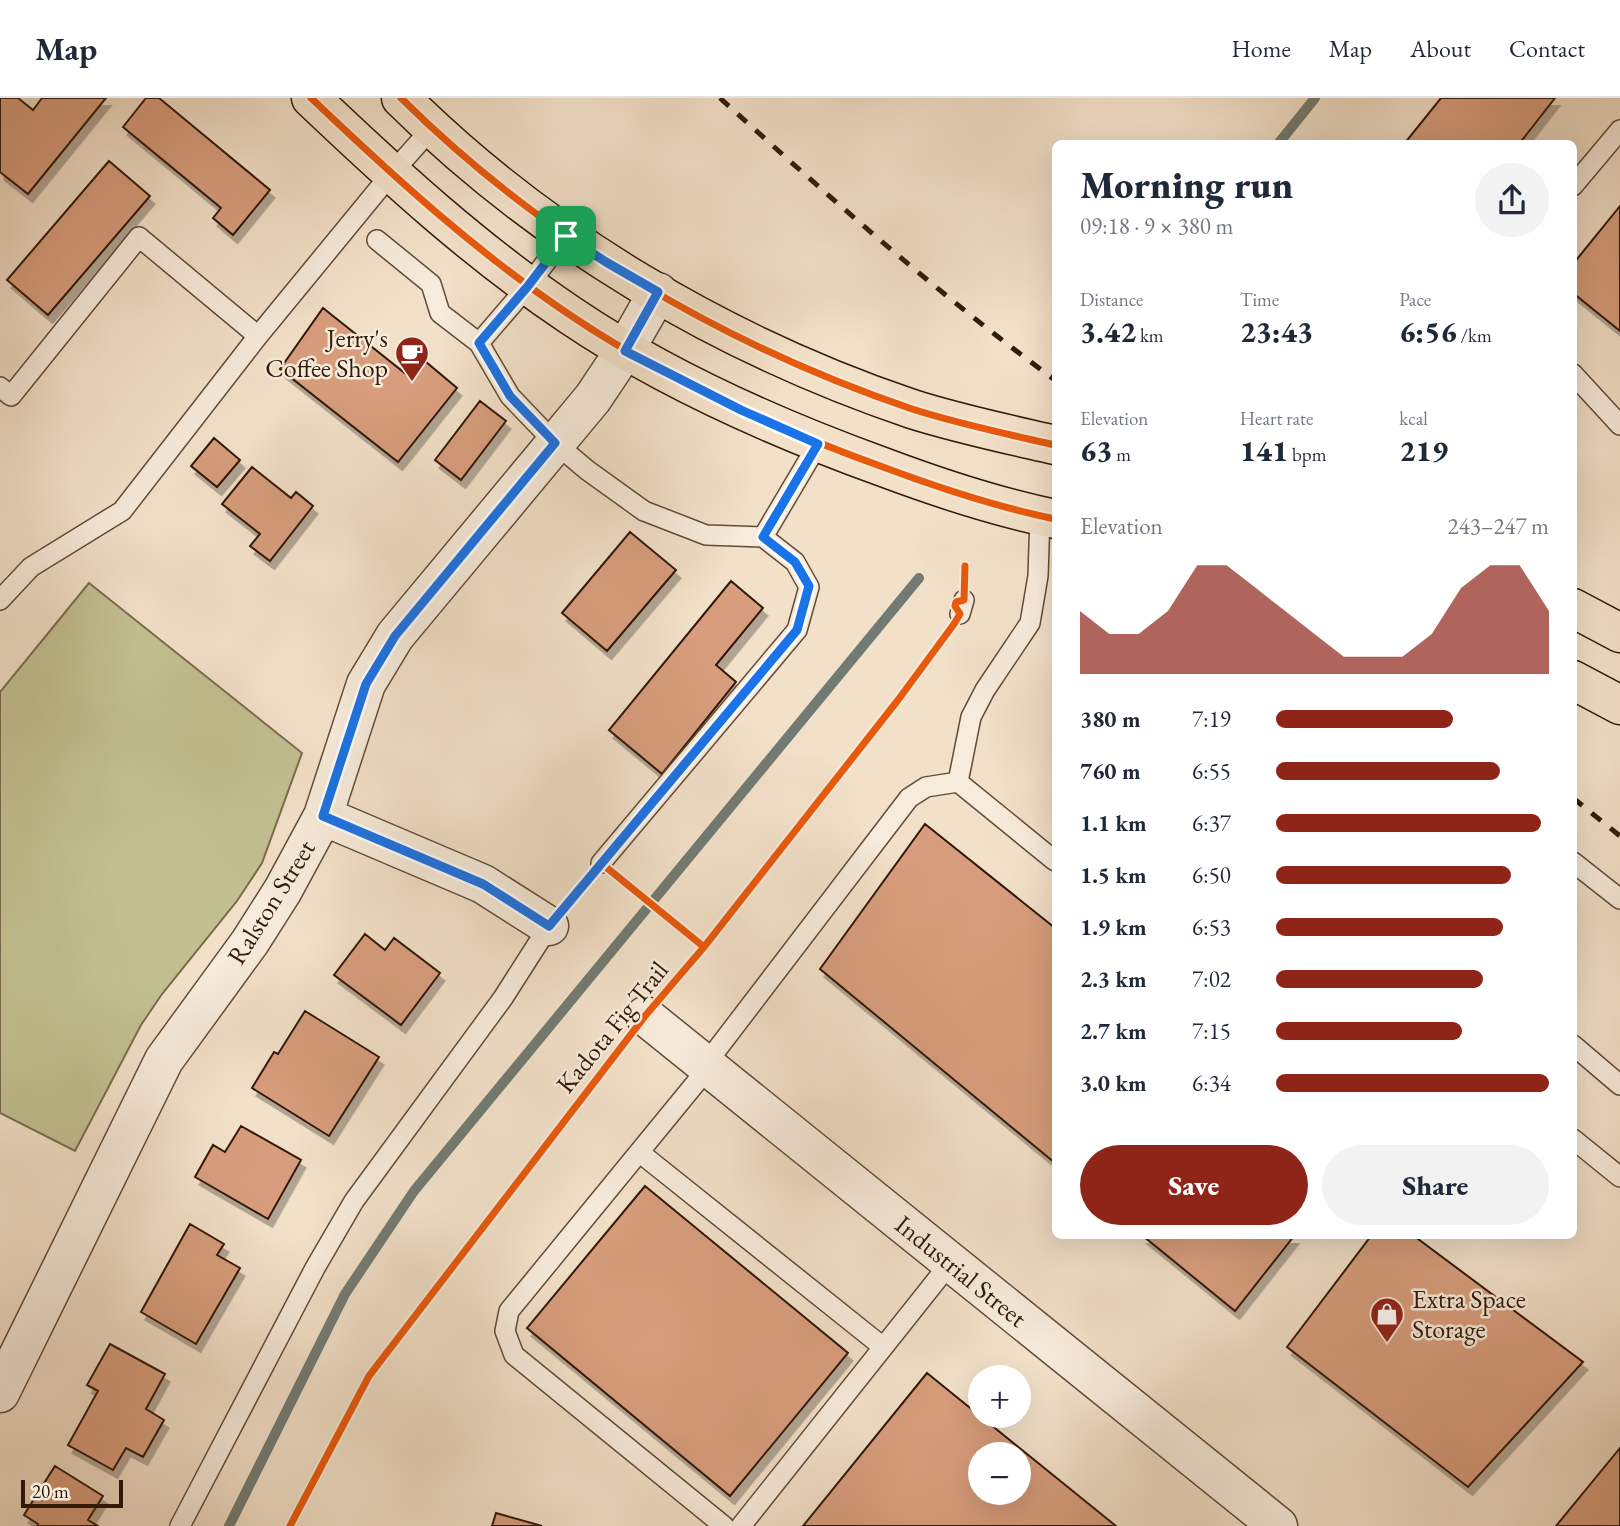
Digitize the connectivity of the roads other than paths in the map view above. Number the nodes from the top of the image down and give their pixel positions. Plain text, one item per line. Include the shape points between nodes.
1 (311, 98) edge
2 (401, 98) edge
3 (432, 128) junction
4 (1620, 130) edge
5 (391, 174) junction
6 (1577, 181) edge
7 (566, 236) junction
8 (377, 240) dead end
9 (528, 286) junction
10 (658, 292) junction
11 (258, 336) junction
12 (479, 343) junction
13 (625, 351) junction
14 (1577, 378) edge
15 (0, 387) edge
16 (1616, 414) edge
17 (555, 443) junction
18 (818, 444) junction
19 (1052, 444) edge
20 (1048, 517) edge
21 (763, 537) junction
22 (0, 600) edge
23 (1577, 610) edge
24 (1620, 633) edge
25 (1577, 682) edge
26 (1620, 705) edge
27 (958, 782) junction
28 (323, 816) junction
29 (1052, 860) edge
30 (601, 863) dead end
31 (1577, 865) edge
32 (1620, 899) edge
33 (549, 926) joint
34 (645, 1016) dead end
35 (1577, 1048) edge
36 (707, 1066) junction
37 (1620, 1085) edge
38 (1577, 1142) edge
39 (639, 1152) junction
40 (1620, 1177) edge
41 (951, 1262) junction
42 (883, 1347) junction
43 (0, 1393) edge
44 (180, 1526) edge
45 (724, 1526) edge
46 (741, 1526) edge
47 (1278, 1526) edge

1 - 5 main road
2 - 3 main road
3 - 5 lane
3 - 7 main road
4 - 6 lane
5 - 9 main road
5 - 11 lane
7 - 9 lane
7 - 10 main road
8 - 12 lane via 431,284 440,313
9 - 12 lane
9 - 13 main road
10 - 13 street, Ralston Street
10 - 19 main road via 732,334 826,377 913,409
11 - 15 lane via 139,237 11,396
11 - 22 lane via 122,511 31,567
12 - 17 lane via 510,396
13 - 17 street, Ralston Street
13 - 18 main road
14 - 16 lane
17 - 21 lane via 644,511 706,535
17 - 28 street, Ralston Street via 395,636 366,684
18 - 20 main road via 938,487
18 - 21 lane
20 - 27 lane via 1030,623 971,716
21 - 30 lane via 795,562 809,586 797,630
23 - 24 main road
25 - 26 main road
27 - 29 lane
27 - 36 lane via 926,787 909,797
28 - 33 street via 483,884
28 - 43 street, Ralston Street via 250,942 164,1060
31 - 32 lane
33 - 44 lane via 503,998 354,1201
34 - 36 street, Industrial Street
35 - 37 lane
36 - 39 lane
36 - 41 street, Industrial Street
38 - 40 lane
39 - 42 lane
39 - 45 lane via 509,1311 505,1331 514,1354
41 - 42 lane
41 - 47 street, Industrial Street
42 - 46 lane

